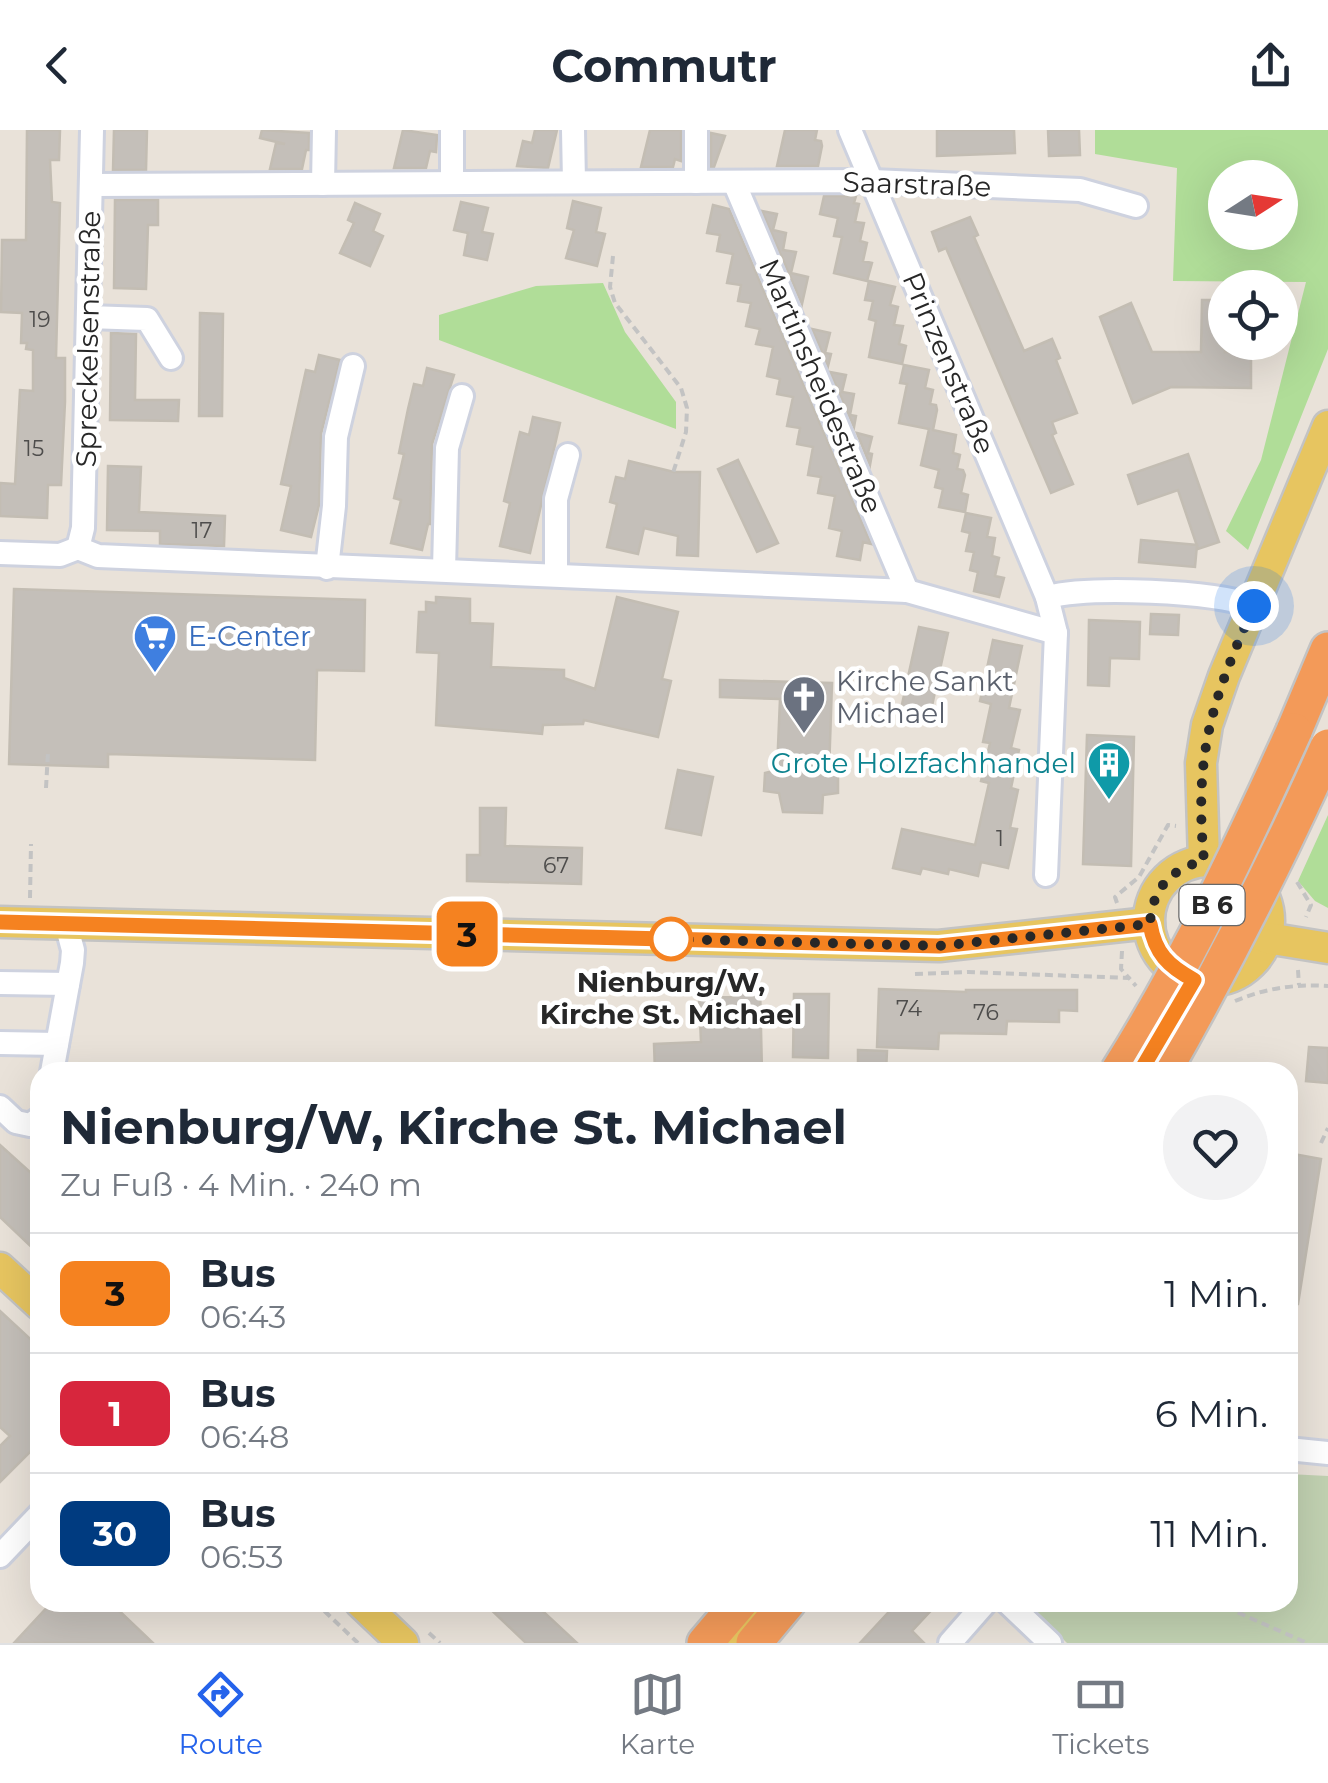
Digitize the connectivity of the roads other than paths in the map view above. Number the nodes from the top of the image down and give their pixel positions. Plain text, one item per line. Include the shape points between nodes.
1 (92, 130) edge
2 (324, 130) edge
3 (452, 130) edge
4 (573, 130) edge
5 (696, 130) edge
6 (850, 130) edge
7 (872, 181) junction
8 (574, 182) junction
9 (696, 182) junction
10 (734, 182) junction
11 (452, 183) junction
12 (323, 184) junction
13 (91, 185) junction
14 (1136, 206) dead end
15 (88, 317) junction
16 (171, 358) dead end
17 (353, 366) dead end
18 (462, 396) dead end
19 (1328, 426) edge
20 (568, 454) dead end
21 (78, 548) junction
22 (0, 552) edge
23 (326, 568) junction
24 (444, 570) junction
25 (556, 574) junction
26 (908, 591) junction
27 (1047, 596) junction
28 (1254, 606) junction
29 (1056, 633) junction
30 (1328, 650) edge
31 (1328, 747) edge
32 (1204, 861) junction
33 (1046, 875) dead end
34 (0, 922) edge
35 (66, 924) junction
36 (1150, 924) junction
37 (1267, 938) junction
38 (1328, 948) edge
39 (1194, 980) junction
40 (0, 983) edge
41 (68, 984) junction
42 (0, 1043) edge
43 (57, 1044) junction
44 (54, 1062) edge
45 (1124, 1062) edge
46 (1146, 1062) edge
47 (1169, 1062) edge
48 (0, 1107) edge
49 (30, 1125) edge
50 (0, 1268) edge
51 (30, 1296) edge
52 (1298, 1450) edge
53 (1328, 1453) edge
54 (30, 1524) edge
55 (0, 1556) edge
56 (371, 1612) edge
57 (731, 1612) edge
58 (755, 1612) edge
59 (780, 1612) edge
60 (977, 1612) edge
61 (1017, 1612) edge
62 (404, 1643) edge
63 (705, 1643) edge
64 (729, 1643) edge
65 (754, 1643) edge
66 (950, 1643) edge
67 (1050, 1643) edge

1 - 13 street, Spreckelsenstraße
2 - 12 street
3 - 11 street
4 - 8 street
5 - 9 street
6 - 7 street, Prinzenstraße
7 - 10 street, Saarstraße
7 - 14 street, Saarstraße via 1080,190
7 - 27 street, Prinzenstraße
8 - 9 street, Saarstraße
8 - 11 street, Saarstraße
9 - 10 street, Saarstraße
10 - 26 street, Martinsheidestraße
11 - 12 street, Saarstraße
12 - 13 street, Saarstraße
13 - 15 street, Spreckelsenstraße
15 - 16 street via 147,319
15 - 21 street, Spreckelsenstraße
17 - 23 street via 336,436
18 - 24 street via 448,448
19 - 28 main road
20 - 25 street via 556,499
21 - 22 street via 60,554
21 - 23 street via 98,556
23 - 24 street
24 - 25 street
25 - 26 street
26 - 29 street
27 - 28 street via 1074,590 1221,598
27 - 29 street, Prinzenstraße
28 - 32 main road via 1208,725 1201,762
29 - 33 street, Prinzenstraße
30 - 45 highway, B 6, bridge via 1205,918
31 - 47 highway, B 6, bridge via 1242,929
32 - 36 main road via 1186,865 1158,888
32 - 37 main road via 1223,862 1256,882 1270,918
34 - 35 main road
35 - 36 main road via 939,946
35 - 41 street via 73,950
36 - 39 main road via 1160,955
37 - 38 main road
37 - 39 main road via 1244,970 1226,979
39 - 46 main road
40 - 41 street
41 - 43 street
42 - 43 street
43 - 44 street
48 - 49 street
50 - 51 main road
52 - 53 street
54 - 55 street
56 - 62 main road
57 - 63 highway
58 - 64 main road
59 - 65 highway
60 - 66 street
61 - 67 street

